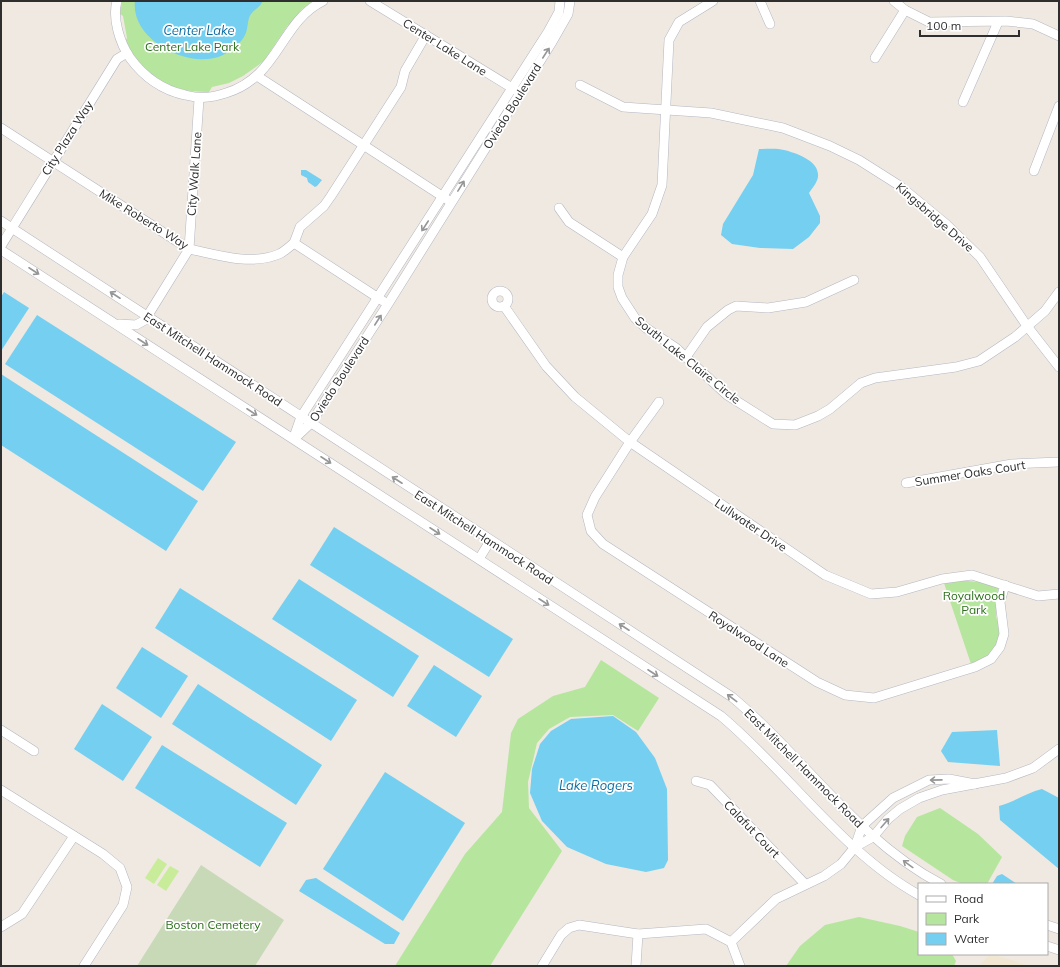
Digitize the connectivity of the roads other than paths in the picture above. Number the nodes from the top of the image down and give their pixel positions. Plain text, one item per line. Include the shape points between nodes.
1 (117, 1) edge
2 (323, 1) edge
3 (370, 1) edge
4 (560, 1) edge
5 (570, 1) edge
6 (713, 1) edge
7 (760, 1) edge
8 (894, 1) edge
9 (905, 10) junction
10 (998, 22) junction
11 (770, 24) dead end
12 (426, 35) junction
13 (1059, 36) edge
14 (127, 53) junction
15 (875, 58) dead end
16 (257, 76) junction
17 (580, 85) dead end
18 (516, 91) junction
19 (199, 98) junction
20 (963, 102) dead end
21 (1059, 106) edge
22 (667, 110) junction
23 (1, 128) edge
24 (364, 145) junction
25 (53, 161) junction
26 (1034, 171) dead end
27 (447, 199) junction
28 (559, 208) dead end
29 (1, 221) edge
30 (11, 228) junction
31 (294, 243) junction
32 (1, 246) edge
33 (189, 248) junction
34 (1, 250) edge
35 (623, 257) junction
36 (854, 280) dead end
37 (1059, 292) edge
38 (379, 298) junction
39 (388, 304) junction
40 (504, 306) dead end
41 (147, 316) junction
42 (113, 322) junction
43 (1027, 326) junction
44 (686, 357) junction
45 (1059, 367) edge
46 (659, 402) dead end
47 (301, 417) junction
48 (311, 423) junction
49 (294, 439) junction
50 (630, 442) junction
51 (1059, 462) edge
52 (906, 483) dead end
53 (490, 541) junction
54 (479, 559) junction
55 (1005, 585) junction
56 (1059, 594) edge
57 (1, 730) edge
58 (1059, 749) edge
59 (34, 751) dead end
60 (696, 781) dead end
61 (975, 784) junction
62 (1, 790) edge
63 (862, 826) junction
64 (74, 836) junction
65 (873, 837) junction
66 (855, 847) junction
67 (939, 883) edge
68 (805, 884) junction
69 (918, 894) edge
70 (1048, 925) edge
71 (1, 927) edge
72 (1059, 929) edge
73 (638, 934) junction
74 (731, 942) junction
75 (1048, 946) edge
76 (1059, 950) edge
77 (84, 966) edge
78 (542, 966) edge
79 (636, 966) edge
80 (740, 966) edge

1 - 14 street via 114,11
2 - 16 street via 308,9
3 - 12 street, Center Lake Lane
4 - 18 street, Oviedo Boulevard via 559,12
18 -> 5 street, Oviedo Boulevard via 568,14
6 - 22 street, South Lake Claire Circle via 680,22 669,40
7 - 11 street
8 - 9 street
9 - 10 street via 929,22
9 - 15 street
10 - 13 street via 1033,24
10 - 20 street
12 - 18 street, Center Lake Lane
12 - 24 street via 405,71 401,88
14 - 19 street via 135,65 159,85 179,94
14 - 25 street, City Plaza Way via 117,59
16 - 19 street via 235,90
16 - 24 street
17 - 22 street, Kingsbridge Drive via 623,107
18 - 27 street, Oviedo Boulevard
19 - 33 street, City Walk Lane
21 - 26 street
22 - 35 street, South Lake Claire Circle via 662,185 658,199 652,214
22 - 43 street, Kingsbridge Drive via 711,113 783,128 859,160 900,186 964,241 980,257
23 - 25 street, Mike Roberto Way
24 - 27 street
24 - 31 street via 324,206 300,227
25 - 30 street, City Plaza Way
25 - 33 street, Mike Roberto Way
27 -> 38 street, Oviedo Boulevard
27 - 39 street, Oviedo Boulevard
28 - 35 street via 569,222
29 - 30 street, East Mitchell Hammock Road
30 - 32 street, City Plaza Way
41 -> 30 street, East Mitchell Hammock Road
31 - 33 street, Mike Roberto Way via 279,254 248,260
31 - 38 street
33 - 41 street
34 -> 42 street, East Mitchell Hammock Road
35 - 44 street, South Lake Claire Circle via 618,287 627,306 646,328
36 - 44 street via 806,302 768,308 736,306 707,327
37 - 43 street, South Lake Claire Circle via 1045,311
38 - 39 street
38 - 47 street, Oviedo Boulevard
48 -> 39 street, Oviedo Boulevard
40 - 50 street, Lullwater Drive via 546,366 575,397
41 - 42 street via 136,326
41 - 47 street, East Mitchell Hammock Road
42 -> 49 street, East Mitchell Hammock Road
43 - 44 street, South Lake Claire Circle via 979,361 862,382 830,409 795,425 773,424 727,395
43 - 45 street, Kingsbridge Drive
46 - 50 street, Royalwood Lane
47 - 48 street, East Mitchell Hammock Road
47 - 49 street, Oviedo Boulevard
48 - 49 street, Oviedo Boulevard
53 -> 48 street, East Mitchell Hammock Road
49 -> 54 street, East Mitchell Hammock Road
50 - 55 street, Lullwater Drive via 825,575 871,594 897,592 942,579 972,575
50 - 55 street, Royalwood Lane via 592,503 587,515 591,531 603,544 816,682 845,694 874,698 975,667 990,659 1000,646 1004,634 1000,602
51 - 52 street, Summer Oaks Court via 1012,464
53 - 54 street
63 -> 53 street, East Mitchell Hammock Road via 759,720 732,697
54 -> 66 street, East Mitchell Hammock Road via 721,716 746,737
55 - 56 street, Lullwater Drive via 1038,596
57 - 59 street
58 - 61 street via 1032,768 1006,778
60 - 68 street, Calafut Court via 710,785
61 -> 63 street via 949,779 929,780 893,798
65 -> 61 street via 888,819 919,798 942,790
62 - 64 street
63 - 65 street, East Mitchell Hammock Road
63 - 66 street
64 - 71 street via 22,914
64 - 77 street via 120,868 127,887 123,905
65 - 66 street
67 -> 65 street, East Mitchell Hammock Road via 919,872
66 - 68 street via 841,864 824,876
66 - 69 street, East Mitchell Hammock Road
68 - 74 street via 776,899
70 - 72 street
73 - 74 street via 706,929
73 - 78 street via 579,925 569,928
73 - 79 street
74 - 80 street
75 - 76 street

